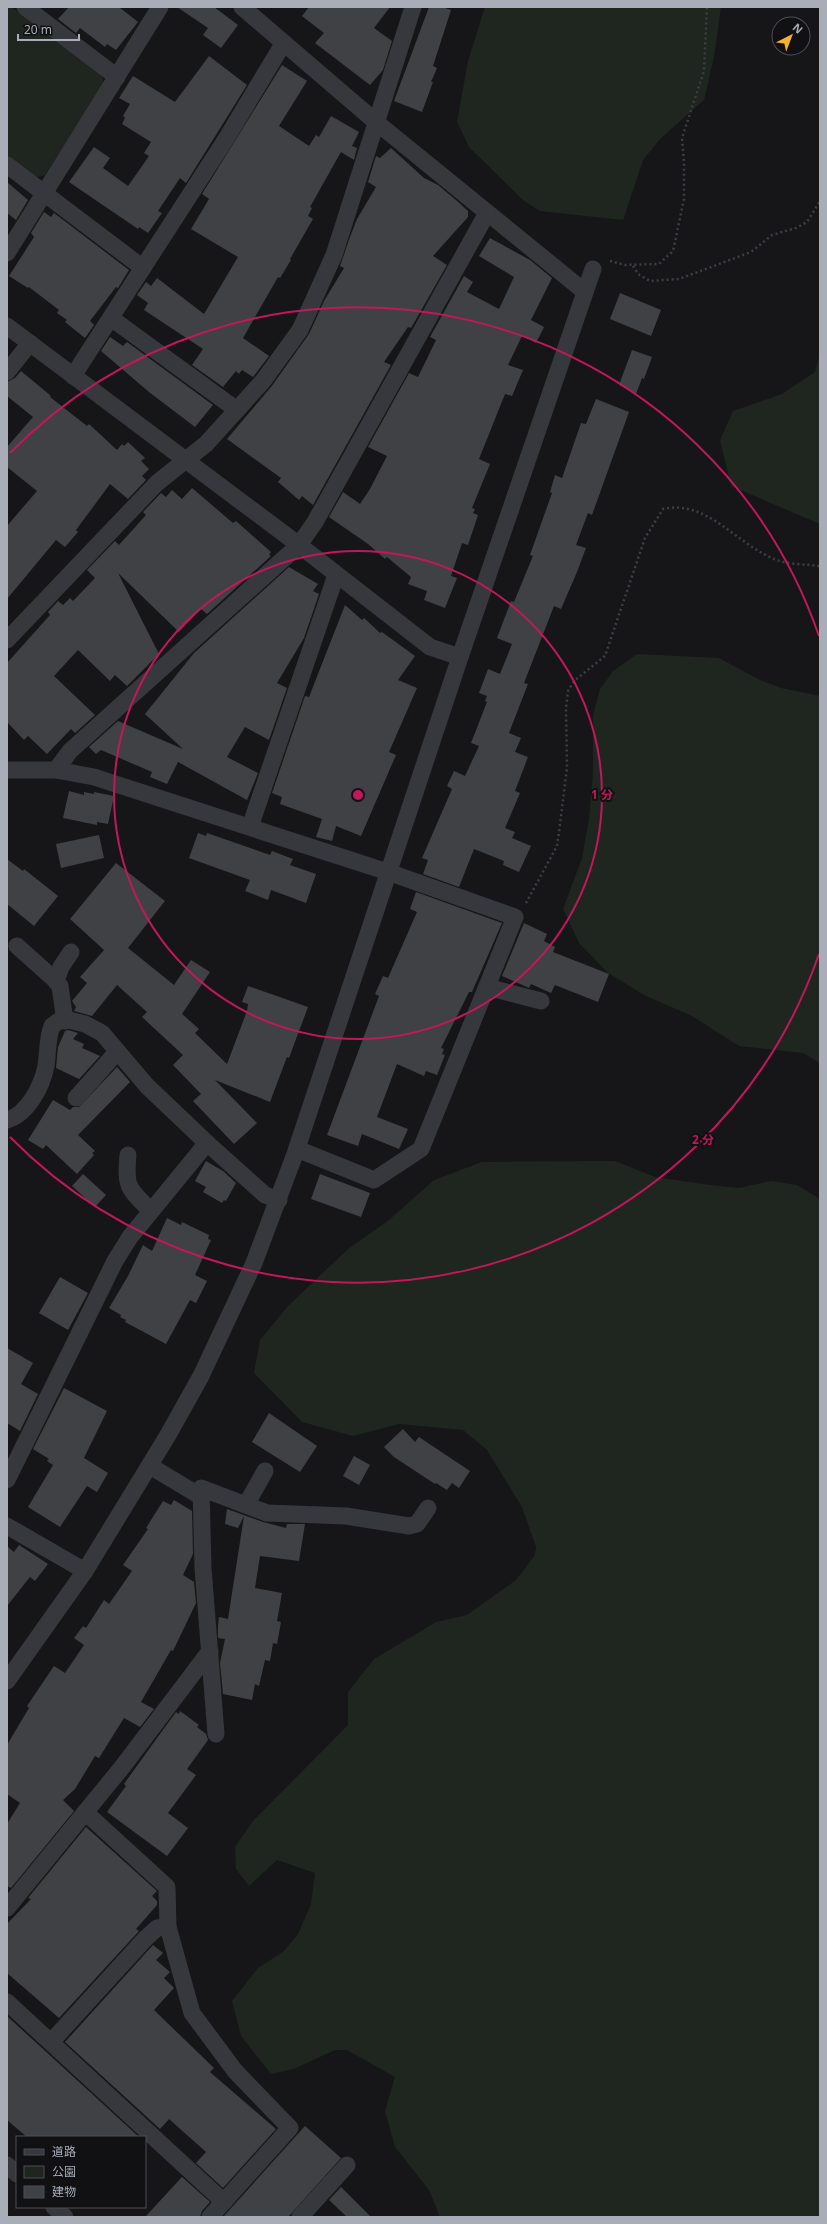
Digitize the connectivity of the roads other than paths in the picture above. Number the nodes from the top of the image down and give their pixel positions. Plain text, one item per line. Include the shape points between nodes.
1 (25, 7) edge
2 (160, 7) edge
3 (242, 7) edge
4 (412, 7) edge
5 (283, 44) junction
6 (116, 77) junction
7 (376, 122) junction
8 (7, 165) edge
9 (44, 193) junction
10 (487, 213) junction
11 (7, 253) edge
12 (143, 268) junction
13 (593, 269) road end
14 (585, 292) junction
15 (111, 318) junction
16 (7, 326) edge
17 (30, 343) junction
18 (7, 372) edge
19 (73, 376) junction
20 (237, 410) junction
21 (184, 461) junction
22 (299, 545) junction
23 (336, 575) junction
24 (7, 640) edge
25 (460, 657) junction
26 (7, 770) edge
27 (56, 770) junction
28 (250, 827) junction
29 (388, 872) junction
30 (17, 946) dead end
31 (72, 952) dead end
32 (56, 981) junction
33 (487, 987) junction
34 (541, 1001) dead end
35 (65, 1021) junction
36 (117, 1052) junction
37 (76, 1098) dead end
38 (7, 1120) edge
39 (207, 1143) junction
40 (297, 1149) junction
41 (128, 1155) dead end
42 (279, 1200) junction
43 (151, 1211) junction
44 (150, 1466) junction
45 (265, 1471) dead end
46 (7, 1480) edge
47 (200, 1496) junction
48 (246, 1506) junction
49 (428, 1508) dead end
50 (7, 1526) edge
51 (85, 1571) junction
52 (210, 1651) junction
53 (7, 1681) edge
54 (216, 1734) dead end
55 (86, 1812) junction
56 (7, 1908) edge
57 (168, 1927) junction
58 (7, 2002) edge
59 (50, 2042) junction
60 (7, 2165) edge
61 (347, 2165) dead end
62 (16, 2173) edge
63 (224, 2202) junction
64 (55, 2208) edge
65 (66, 2217) edge
66 (210, 2217) edge
67 (300, 2217) edge

1 - 6 street
2 - 6 street
3 - 5 street
4 - 7 street
5 - 7 street
5 - 12 street via 226,139
6 - 9 street
7 - 10 street
7 - 20 street via 334,255 300,330 263,381
8 - 9 street
9 - 11 street
9 - 12 street
10 - 14 street
10 - 22 street via 315,522
12 - 15 street
13 - 14 street
14 - 25 street
15 - 19 street
15 - 20 street
16 - 17 street
17 - 18 street
17 - 19 street
19 - 21 street
20 - 21 street via 206,444
21 - 22 street
21 - 24 street via 157,483
22 - 23 street
22 - 27 street via 70,751
23 - 25 street via 430,647
23 - 28 street
25 - 29 street
26 - 27 street
27 - 28 street via 94,777
28 - 29 street
29 - 33 street via 515,917
29 - 40 street
30 - 32 street
31 - 32 street via 61,967
32 - 35 street via 60,986
33 - 34 street
33 - 40 street via 422,1149 374,1180
35 - 36 street via 85,1024 102,1033
35 - 38 street via 52,1026 43,1075 36,1093 23,1110
36 - 37 street
36 - 39 street via 147,1086
39 - 42 street via 264,1196
39 - 43 street
40 - 42 street
41 - 43 street via 128,1188
42 - 44 street via 254,1263 201,1376
43 - 46 street via 115,1261
44 - 47 street
44 - 51 street
45 - 48 street
47 - 48 street via 201,1488
47 - 52 street
48 - 49 street via 267,1513 346,1516 409,1526 417,1524
50 - 51 street
51 - 53 street
52 - 54 street
52 - 55 street
55 - 56 street
55 - 57 street via 167,1887
57 - 59 street via 157,1928
57 - 63 street via 192,2013 235,2071 290,2128
58 - 59 street
59 - 63 street
60 - 62 street
61 - 67 street
63 - 66 street
64 - 65 street

